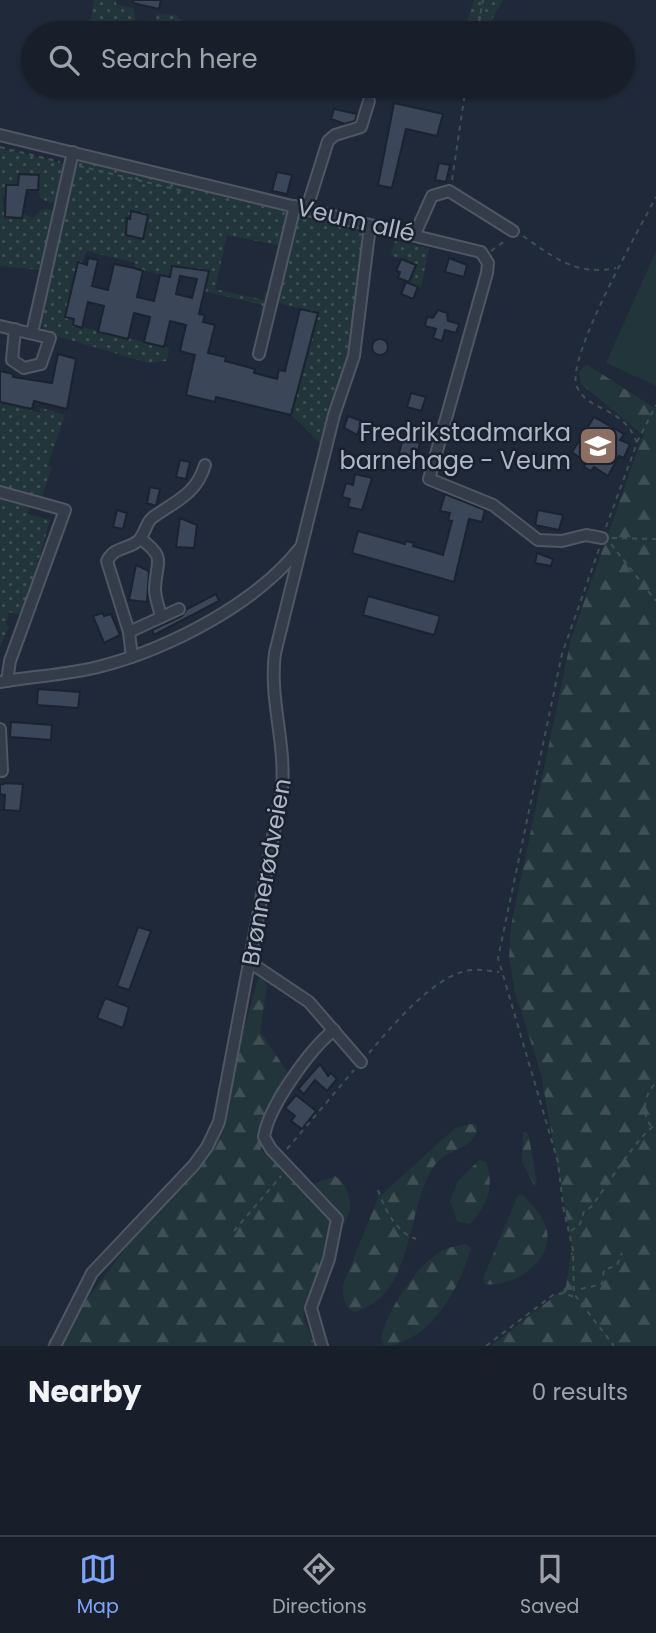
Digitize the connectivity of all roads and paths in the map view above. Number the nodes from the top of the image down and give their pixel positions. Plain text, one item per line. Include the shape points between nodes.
1 (483, 0) edge
2 (479, 21) edge
3 (464, 98) edge
4 (369, 101) dead end
5 (0, 135) edge
6 (0, 147) edge
7 (73, 152) junction
8 (70, 164) junction
9 (449, 191) junction
10 (656, 197) edge
11 (301, 207) junction
12 (370, 226) junction
13 (415, 234) junction
14 (516, 235) junction
15 (485, 257) junction
16 (618, 267) junction
17 (0, 326) edge
18 (15, 329) junction
19 (32, 333) junction
20 (259, 355) dead end
21 (656, 405) edge
22 (637, 443) junction
23 (205, 466) dead end
24 (0, 492) edge
25 (602, 538) junction
26 (141, 539) junction
27 (656, 539) edge
28 (301, 547) junction
29 (656, 601) edge
30 (179, 609) dead end
31 (161, 617) junction
32 (129, 632) junction
33 (132, 657) junction
34 (3, 681) edge
35 (0, 729) edge
36 (2, 771) dead end
37 (251, 963) junction
38 (500, 972) junction
39 (334, 1030) junction
40 (361, 1062) junction
41 (656, 1083) edge
42 (656, 1125) edge
43 (652, 1127) junction
44 (279, 1158) junction
45 (288, 1167) junction
46 (378, 1190) dead end
47 (234, 1231) dead end
48 (570, 1231) junction
49 (416, 1239) dead end
50 (622, 1253) dead end
51 (572, 1286) junction
52 (581, 1289) dead end
53 (562, 1293) junction
54 (575, 1298) junction
55 (55, 1346) edge
56 (322, 1346) edge
57 (486, 1346) edge
58 (614, 1346) edge

1 - 2 path
3 - 9 path
4 - 11 street via 360,127 328,141
5 - 7 street, Veum allé
6 - 8 path
7 - 8 street
7 - 11 street, Veum allé
8 - 19 street
9 - 13 street via 432,196
9 - 14 street
10 - 16 path
11 - 12 street, Veum allé
11 - 20 street
12 - 13 street, Veum allé
12 - 28 street, Brønnerødveien via 354,356
13 - 15 street, Veum allé via 472,248
14 - 15 path
14 - 16 path via 568,266 591,271
15 - 25 street via 486,274 429,479 493,505 538,540
16 - 22 path via 585,341 575,377 583,394 629,425
17 - 18 street
18 - 19 street
18 - 19 street via 12,360 24,368 41,364 50,338
21 - 22 path
22 - 25 path
23 - 26 street via 197,485 152,518
24 - 34 street via 65,510
25 - 27 path
25 - 29 path via 615,547
25 - 38 path via 562,654 498,950
26 - 31 street via 159,557 155,593
26 - 32 street via 111,553 107,561
28 - 33 street via 264,585 242,600
28 - 37 street, Brønnerødveien via 273,670 284,771
30 - 31 street
31 - 32 street
32 - 33 street
33 - 34 street via 89,669
35 - 36 street
37 - 39 street via 309,1002
37 - 55 street, Brønnerødveien via 214,1137 194,1165 92,1273
38 - 40 path via 470,970 453,975 410,1009
38 - 48 path via 553,1141
39 - 40 street
39 - 44 street via 309,1055 268,1123 265,1139
40 - 44 path
41 - 43 path via 645,1102
42 - 43 path
43 - 48 path via 582,1214 580,1224
44 - 45 street
45 - 47 path
45 - 56 street via 337,1219 329,1259 311,1308
46 - 49 path via 385,1209 402,1231
48 - 51 path
50 - 52 path via 617,1265 604,1270 602,1284
51 - 53 path
51 - 54 path
53 - 54 path
53 - 57 path via 546,1299
54 - 58 path

